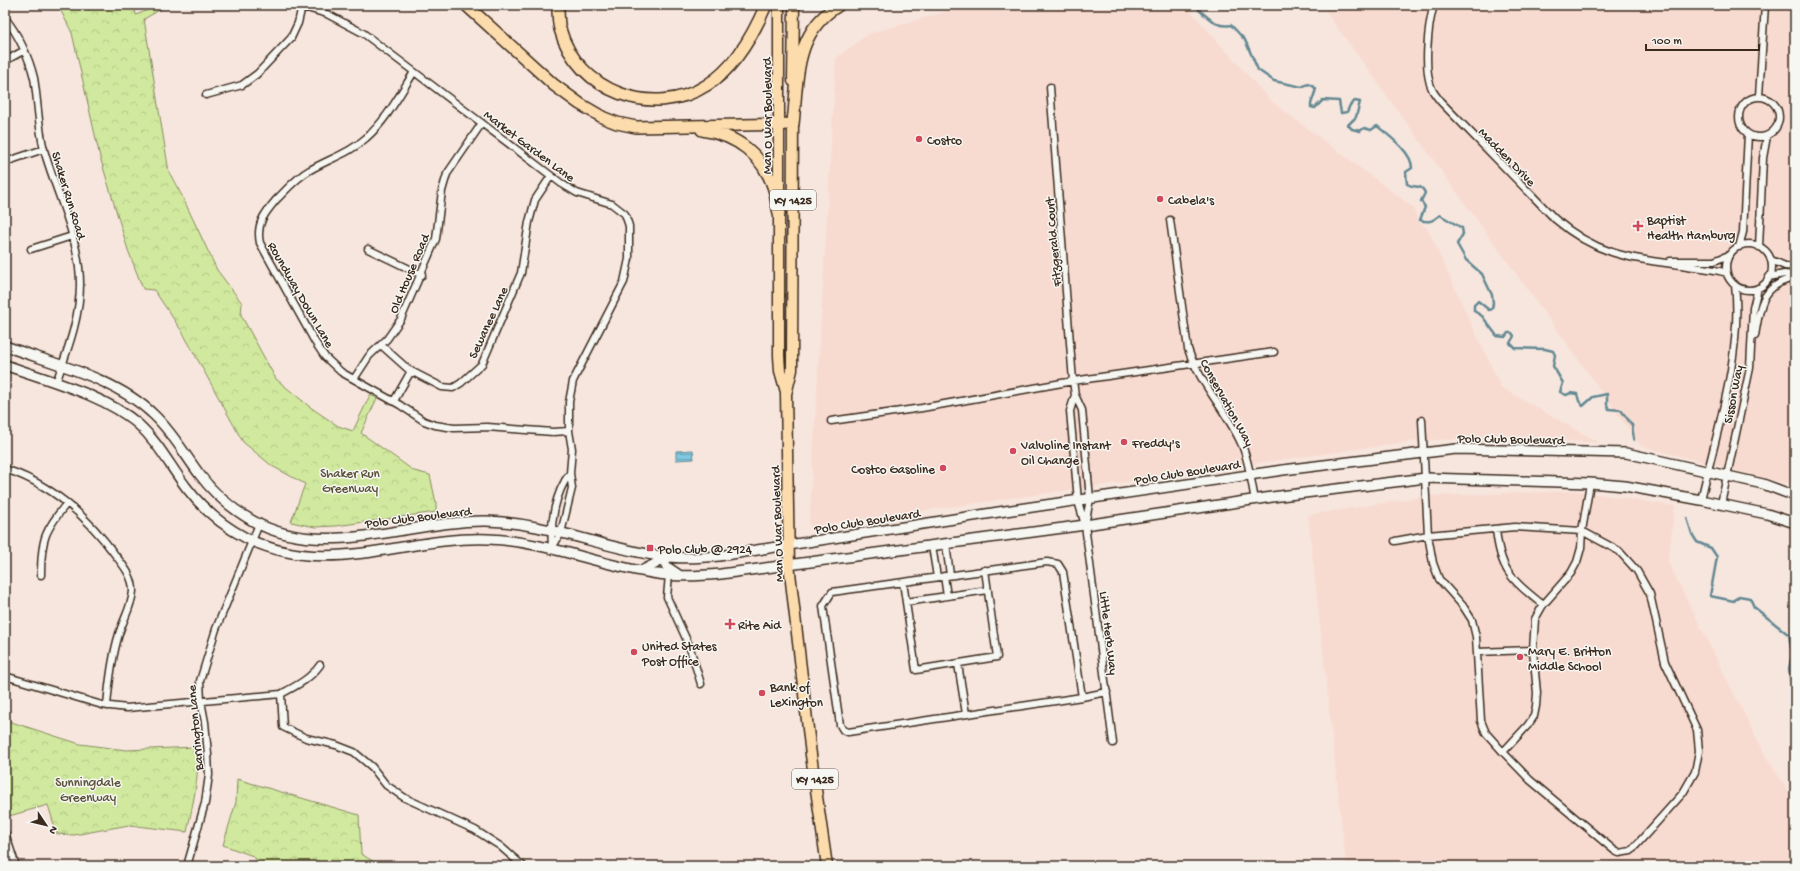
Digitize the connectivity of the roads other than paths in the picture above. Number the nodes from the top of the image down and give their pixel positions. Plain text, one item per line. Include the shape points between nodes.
1 (466, 5) edge
2 (558, 5) edge
3 (766, 5) edge
4 (779, 5) edge
5 (794, 5) edge
6 (839, 5) edge
7 (1434, 5) edge
8 (1765, 5) edge
9 (300, 6) edge
10 (5, 18) edge
11 (23, 51) junction
12 (5, 61) edge
13 (414, 72) junction
14 (1050, 87) dead end
15 (206, 95) dead end
16 (1759, 96) junction
17 (482, 123) junction
18 (793, 124) junction
19 (779, 125) junction
20 (670, 126) junction
21 (1748, 134) junction
22 (1767, 136) junction
23 (44, 149) junction
24 (5, 162) edge
25 (551, 176) junction
26 (779, 213) junction
27 (1170, 220) dead end
28 (72, 236) junction
29 (1738, 247) junction
30 (1759, 247) junction
31 (31, 249) dead end
32 (368, 249) dead end
33 (1729, 256) junction
34 (1770, 260) junction
35 (1653, 261) junction
36 (1795, 267) edge
37 (1727, 273) junction
38 (422, 275) junction
39 (1795, 275) edge
40 (1769, 277) junction
41 (1795, 278) edge
42 (1734, 285) junction
43 (1758, 288) junction
44 (381, 345) junction
45 (5, 346) edge
46 (1274, 352) dead end
47 (1193, 364) junction
48 (5, 365) edge
49 (62, 367) junction
50 (1750, 368) junction
51 (411, 371) junction
52 (354, 379) junction
53 (1074, 381) junction
54 (56, 383) junction
55 (786, 394) junction
56 (1075, 395) junction
57 (394, 402) junction
58 (831, 420) dead end
59 (1422, 420) dead end
60 (569, 431) junction
61 (1424, 453) junction
62 (5, 469) edge
63 (1708, 471) junction
64 (570, 473) junction
65 (1250, 475) junction
66 (1727, 476) junction
67 (1426, 478) junction
68 (1590, 482) junction
69 (1795, 496) edge
70 (1090, 499) junction
71 (1255, 500) junction
72 (1701, 500) junction
73 (1078, 501) junction
74 (67, 503) junction
75 (1721, 504) junction
76 (1795, 523) edge
77 (259, 524) junction
78 (1085, 525) junction
79 (1496, 529) junction
80 (551, 530) junction
81 (1582, 531) junction
82 (561, 533) junction
83 (1428, 535) junction
84 (253, 540) junction
85 (1395, 541) dead end
86 (946, 544) junction
87 (787, 546) junction
88 (932, 546) junction
89 (552, 548) junction
90 (662, 557) junction
91 (789, 564) junction
92 (985, 570) junction
93 (641, 571) junction
94 (41, 575) dead end
95 (669, 575) junction
96 (947, 575) junction
97 (681, 576) junction
98 (937, 577) junction
99 (903, 582) junction
100 (988, 590) junction
101 (947, 596) junction
102 (906, 602) junction
103 (1543, 605) junction
104 (1533, 650) junction
105 (1477, 652) junction
106 (958, 664) junction
107 (320, 665) dead end
108 (5, 676) edge
109 (701, 684) dead end
110 (1106, 692) junction
111 (281, 694) junction
112 (1082, 697) junction
113 (201, 701) junction
114 (107, 706) junction
115 (966, 714) junction
116 (1112, 743) dead end
117 (1502, 752) junction
118 (5, 833) edge
119 (16, 866) edge
120 (187, 866) edge
121 (523, 866) edge
122 (828, 866) edge

1 - 20 highway via 554,85 580,104 617,123 636,127
2 - 3 highway via 560,29 573,57 597,81 610,90 636,99 663,100 688,95 708,85 741,51
4 - 19 main road, Man O War Boulevard / KY 1425
5 - 18 main road, Man O War Boulevard / KY 1425
6 - 18 highway via 824,15 806,39 800,63
7 - 35 street, Madden Drive via 1429,19 1427,69 1431,89 1440,102 1554,219 1570,232 1598,247 1631,259
8 - 16 street
9 - 13 street, Market Garden Lane via 327,14 355,27
9 - 15 street via 298,23 291,38 257,74 242,85
10 - 11 street, Shaker Run Road
11 - 12 street
11 - 23 street, Shaker Run Road via 33,77
13 - 17 street, Market Garden Lane
13 - 52 street, Roundway Down Lane via 366,138 352,149 296,180 267,210 259,225 260,243 314,342 333,365
14 - 53 street, Fitzgerald Court
16 - 21 street via 1747,100 1739,111 1740,124
16 - 22 street via 1772,101 1779,112 1777,126
17 - 25 street, Market Garden Lane
17 - 38 street, Old House Road via 448,174 442,191 436,240
18 - 19 highway
18 - 55 main road, Man O War Boulevard / KY 1425 via 792,370
19 - 20 highway
19 - 26 main road, Man O War Boulevard / KY 1425
20 - 26 highway via 724,134 737,140 762,163 774,190
21 - 22 street via 1754,137
21 - 29 street via 1743,232
22 - 30 street
23 - 24 street
23 - 28 street, Shaker Run Road
25 - 51 street, Sewanee Lane via 535,200 521,273 482,364 453,388 442,387
25 - 60 street, Market Garden Lane via 577,193 618,207 625,214 629,226 626,278 573,381 569,402
26 - 55 main road, Man O War Boulevard / KY 1425 via 779,356
27 - 47 street, Conservation Way via 1188,349
28 - 31 street
28 - 49 street, Shaker Run Road via 80,284 76,323
29 - 30 street via 1749,244
29 - 33 street
30 - 34 street
32 - 38 street
33 - 35 street, Madden Drive via 1714,261
33 - 37 street
34 - 36 street
34 - 40 street
35 - 37 street, Madden Drive
37 - 42 street
38 - 44 street, Old House Road via 398,325
39 - 40 street
40 - 43 street
41 - 50 street via 1776,284 1763,299
42 - 43 street via 1746,290
42 - 63 street, Sisson Way via 1736,331 1726,392
43 - 50 street, Sisson Way via 1753,308
44 - 51 street, Sewanee Lane
44 - 52 street, Old House Road via 369,356
45 - 49 street, Polo Club Boulevard
46 - 47 street
47 - 53 street
47 - 65 street, Conservation Way via 1241,443
48 - 54 street
49 - 54 street, Shaker Run Road
49 - 77 street, Polo Club Boulevard via 112,386 144,406 165,427 218,497
50 - 66 street, Sisson Way
51 - 57 street
52 - 57 street, Roundway Down Lane
53 - 56 street, Fitzgerald Court
53 - 58 street via 922,408
54 - 84 street via 98,399 138,424 152,438 185,486 206,510
55 - 87 main road, Man O War Boulevard / KY 1425
56 - 70 street, Fitzgerald Court via 1082,410
56 - 73 street, Fitzgerald Court via 1070,411
57 - 60 street, Roundway Down Lane via 424,421 445,427
59 - 61 street
60 - 64 street, Market Garden Lane via 572,449
61 - 63 street, Polo Club Boulevard via 1456,449 1626,453
61 - 65 street, Polo Club Boulevard
61 - 67 street
62 - 74 street via 32,481
63 - 66 street, Polo Club Boulevard
63 - 72 street, Sisson Way
64 - 80 street, Market Garden Lane via 562,485
64 - 82 street, Market Garden Lane via 572,488
65 - 70 street, Polo Club Boulevard
65 - 71 street, Conservation Way
66 - 69 street, Polo Club Boulevard via 1763,484
66 - 75 street, Sisson Way
67 - 68 street
67 - 71 street
67 - 83 street
68 - 72 street
68 - 81 street
70 - 73 street, Polo Club Boulevard
70 - 78 street, Fitzgerald Court
71 - 78 street
72 - 75 street
73 - 78 street, Fitzgerald Court
73 - 87 street, Polo Club Boulevard
74 - 94 street via 50,524 43,540
74 - 114 street via 108,545 127,571 132,583 131,601 114,650
75 - 76 street
77 - 80 street, Polo Club Boulevard via 294,536 320,539 458,522 516,523
77 - 84 street, Barrington Lane
78 - 86 street
78 - 110 street, Little Herb Way
79 - 81 street via 1515,527
79 - 83 street
79 - 103 street via 1498,549 1506,570 1522,588
80 - 82 street, Polo Club Boulevard
80 - 89 street, Market Garden Lane
81 - 103 street via 1582,548 1577,562 1571,573
81 - 117 street via 1619,551 1636,571 1650,594 1665,662 1697,730 1699,751 1694,772 1683,793 1631,851 1619,853 1574,818
82 - 89 street, Market Garden Lane
82 - 90 street, Polo Club Boulevard
83 - 85 street
83 - 105 street via 1432,563 1439,579 1472,620
84 - 89 street via 289,553 320,557 459,540 514,541
84 - 113 street, Barrington Lane via 206,658 200,681
86 - 88 street
86 - 96 street
87 - 90 street, Polo Club Boulevard via 719,556
87 - 91 main road, Man O War Boulevard / KY 1425
88 - 91 street
88 - 98 street
89 - 93 street
90 - 93 street
90 - 97 street via 667,568
91 - 97 street via 721,574
91 - 122 main road, Man O War Boulevard / KY 1425 via 811,754
92 - 96 street
92 - 100 street
92 - 112 street via 1048,562 1058,564 1063,572
93 - 95 street
95 - 97 street
95 - 109 street via 667,597 689,644
96 - 98 street
96 - 101 street
98 - 99 street
99 - 102 street
99 - 115 street via 832,592 826,599 823,606 840,725 848,732
100 - 101 street
100 - 106 street via 997,657
101 - 102 street
102 - 106 street via 916,670
103 - 104 street via 1535,619
104 - 105 street
104 - 117 street via 1537,693 1535,711 1528,725
105 - 117 street via 1481,721 1486,733
106 - 115 street
107 - 111 street via 308,678
108 - 114 street
110 - 112 street
110 - 116 street, Little Herb Way
111 - 113 street
111 - 121 street via 283,728 306,738 354,752 372,767 386,785 405,798 475,830 500,846
112 - 115 street
113 - 114 street via 135,708
113 - 120 street, Barrington Lane via 209,775 205,803
118 - 119 street

